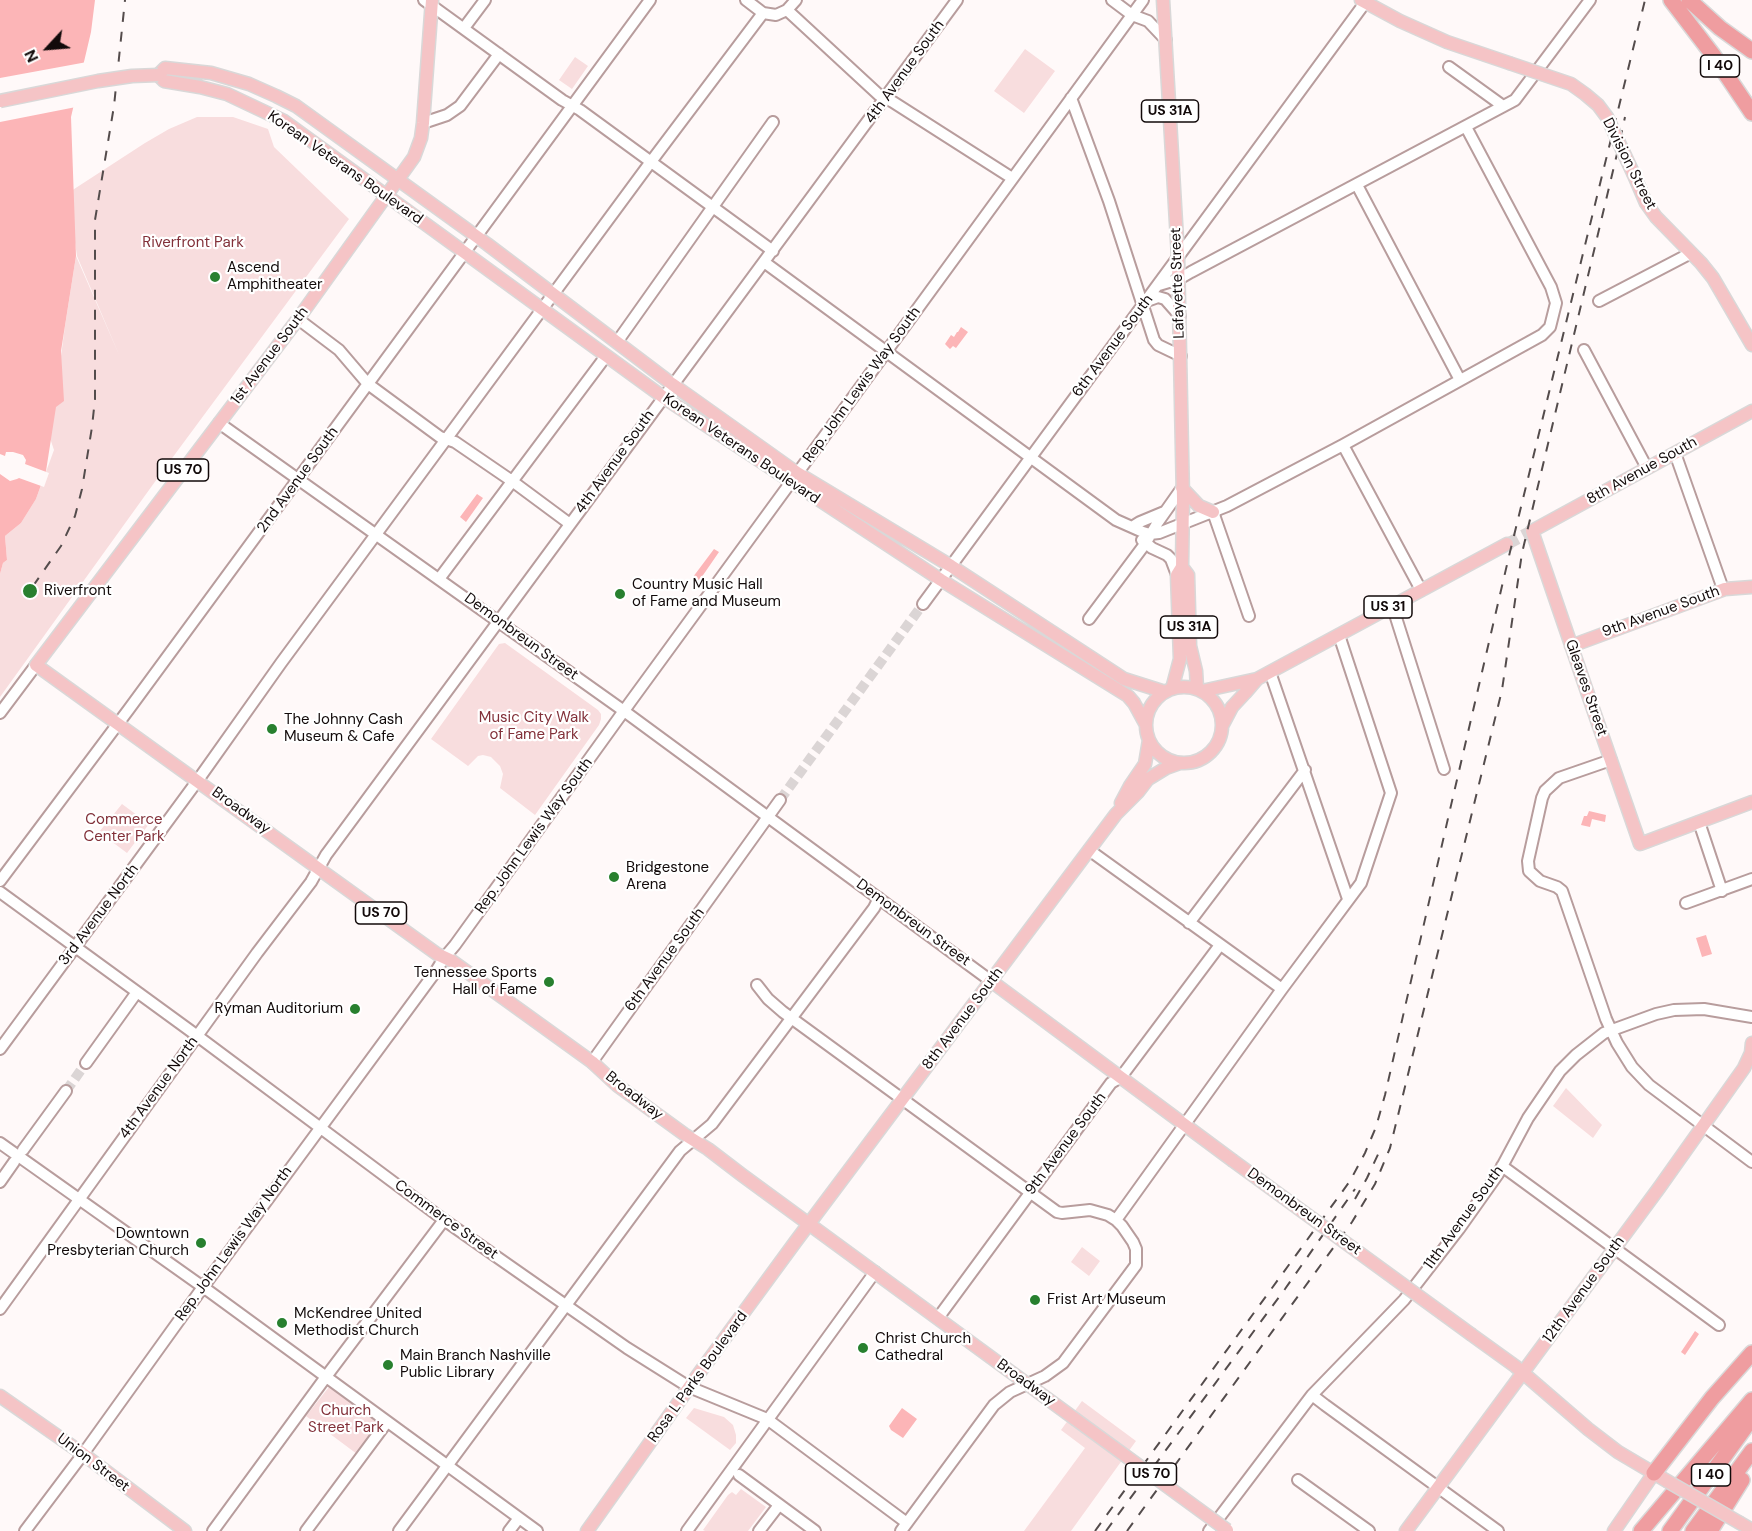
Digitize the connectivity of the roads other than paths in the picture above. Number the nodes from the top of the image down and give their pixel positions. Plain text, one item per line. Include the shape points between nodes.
1 (485, 0) edge
2 (650, 0) edge
3 (746, 0) edge
4 (796, 0) edge
5 (957, 0) edge
6 (1112, 0) edge
7 (1143, 0) edge
8 (1163, 0) edge
9 (1590, 0) edge
10 (1671, 0) edge
11 (1689, 0) edge
12 (1364, 1) edge
13 (429, 2) edge
14 (787, 10) junction
15 (763, 13) junction
16 (1132, 15) junction
17 (464, 28) junction
18 (1166, 40) junction
19 (1752, 51) edge
20 (499, 54) junction
21 (1449, 67) dead end
22 (158, 75) junction
23 (1071, 98) junction
24 (886, 99) junction
25 (0, 101) edge
26 (573, 106) junction
27 (1503, 106) junction
28 (1752, 113) edge
29 (773, 122) dead end
30 (423, 123) junction
31 (1466, 127) junction
32 (651, 162) junction
33 (1012, 178) junction
34 (398, 181) junction
35 (1357, 185) junction
36 (387, 195) junction
37 (713, 207) junction
38 (477, 236) junction
39 (773, 250) junction
40 (465, 253) junction
41 (1691, 253) junction
42 (1178, 257) junction
43 (764, 262) junction
44 (1179, 279) junction
45 (1159, 285) junction
46 (554, 294) junction
47 (1599, 301) dead end
48 (1145, 303) junction
49 (542, 310) junction
50 (1180, 316) junction
51 (298, 319) junction
52 (617, 342) junction
53 (1752, 345) edge
54 (1584, 350) dead end
55 (886, 352) junction
56 (606, 356) junction
57 (1181, 356) junction
58 (1460, 380) junction
59 (368, 384) junction
60 (672, 384) junction
61 (663, 398) junction
62 (1752, 411) edge
63 (219, 423) junction
64 (447, 440) junction
65 (1343, 445) junction
66 (1675, 453) junction
67 (1030, 458) junction
68 (1647, 468) junction
69 (794, 478) junction
70 (298, 479) junction
71 (512, 481) junction
72 (1182, 488) junction
73 (1166, 511) junction
74 (1213, 512) junction
75 (570, 524) junction
76 (1183, 524) junction
77 (1132, 528) junction
78 (1532, 531) joint
79 (377, 535) junction
80 (1148, 539) junction
81 (1507, 544) tunnel mouth
82 (951, 566) junction
83 (1179, 571) junction
84 (439, 579) junction
85 (941, 580) junction
86 (1752, 587) edge
87 (1723, 589) junction
88 (1421, 590) junction
89 (923, 604) tunnel mouth
90 (1392, 605) junction
91 (1249, 616) dead end
92 (1089, 619) dead end
93 (499, 621) junction
94 (1339, 635) junction
95 (1571, 646) junction
96 (36, 665) junction
97 (1270, 672) junction
98 (1257, 679) junction
99 (1168, 690) junction
100 (1199, 690) junction
101 (624, 711) junction
102 (0, 713) edge
103 (118, 723) junction
104 (1146, 725) junction
105 (1222, 726) junction
106 (1149, 740) junction
107 (1611, 760) junction
108 (1180, 763) junction
109 (1444, 769) dead end
110 (1305, 770) junction
111 (198, 780) junction
112 (780, 800) tunnel mouth
113 (1752, 802) edge
114 (1116, 814) junction
115 (768, 817) junction
116 (1699, 822) junction
117 (1089, 850) junction
118 (319, 868) junction
119 (1752, 879) edge
120 (0, 881) edge
121 (1722, 891) junction
122 (0, 892) edge
123 (879, 898) junction
124 (1348, 898) junction
125 (1686, 903) dead end
126 (1189, 923) junction
127 (1220, 945) junction
128 (74, 946) junction
129 (444, 958) junction
130 (991, 981) junction
131 (757, 985) dead end
132 (1282, 989) junction
133 (137, 992) junction
134 (1752, 1017) edge
135 (792, 1018) junction
136 (1612, 1030) junction
137 (198, 1036) junction
138 (1752, 1043) edge
139 (0, 1049) edge
140 (592, 1062) junction
141 (86, 1063) tunnel mouth
142 (1121, 1077) junction
143 (66, 1091) tunnel mouth
144 (903, 1099) junction
145 (1184, 1125) junction
146 (1703, 1126) junction
147 (320, 1128) junction
148 (694, 1140) junction
149 (0, 1143) edge
150 (23, 1150) dead end
151 (14, 1162) dead end
152 (1752, 1162) edge
153 (1502, 1166) junction
154 (0, 1182) edge
155 (1030, 1192) junction
156 (79, 1200) junction
157 (444, 1220) junction
158 (1116, 1220) junction
159 (809, 1224) junction
160 (1613, 1249) junction
161 (875, 1272) junction
162 (203, 1287) junction
163 (566, 1305) junction
164 (0, 1309) edge
165 (938, 1318) junction
166 (1719, 1325) dead end
167 (1752, 1353) edge
168 (1523, 1374) junction
169 (326, 1377) junction
170 (1027, 1385) junction
171 (689, 1387) junction
172 (1312, 1395) junction
173 (0, 1396) edge
174 (1752, 1400) edge
175 (1752, 1418) edge
176 (767, 1419) junction
177 (387, 1422) junction
178 (1752, 1451) edge
179 (83, 1454) junction
180 (1752, 1464) edge
181 (447, 1466) junction
182 (739, 1475) dead end
183 (1661, 1477) junction
184 (1298, 1480) dead end
185 (1438, 1488) junction
186 (779, 1504) junction
187 (519, 1518) junction
188 (904, 1527) edge
189 (1748, 1527) edge
190 (1228, 1530) edge
191 (25, 1531) edge
192 (185, 1531) edge
193 (213, 1531) edge
194 (306, 1531) edge
195 (399, 1531) edge
196 (509, 1531) edge
197 (537, 1531) edge
198 (587, 1531) edge
199 (687, 1531) edge
200 (759, 1531) edge
201 (815, 1531) edge
202 (1209, 1531) edge
203 (1369, 1531) edge
204 (1406, 1531) edge
205 (1498, 1531) edge
206 (1614, 1531) edge
207 (1641, 1531) edge
208 (1670, 1531) edge
209 (1693, 1531) edge
210 (1710, 1531) edge

1 - 17 street
2 - 26 street, 2nd Avenue South
3 - 15 street
4 - 14 street
5 - 24 street, 4th Avenue South
6 - 16 street
7 - 16 street, Rep. John Lewis Way South
8 - 18 main road, Lafayette Street / US 31A
9 - 27 street via 1515,100
10 - 28 highway, I 40
11 - 19 highway
12 - 41 main road, Division Street, bridge via 1447,42 1571,84 1585,94 1607,117 1646,203
12 - 42 street, 6th Avenue South
13 - 17 street
13 - 30 main road, US 70
14 - 15 street via 776,15
14 - 24 street
15 - 32 street, 3rd Avenue North
16 - 18 street via 1148,21
16 - 23 street, Rep. John Lewis Way South
17 - 20 street
18 - 42 main road, Lafayette Street / US 31A
20 - 26 street
20 - 30 street via 460,106
21 - 27 street
22 - 25 main road, bridge via 98,81
22 - 34 main road, Korean Veterans Boulevard via 165,68 211,73 276,96
22 - 36 main road, Korean Veterans Boulevard via 164,81 227,94 270,113
23 - 33 street, Rep. John Lewis Way South
23 - 48 street
24 - 33 street
24 - 39 street, 4th Avenue South
26 - 32 street
26 - 38 street, 2nd Avenue South
27 - 31 street
29 - 37 street
30 - 34 main road, 1st Avenue South / US 70 via 414,157
31 - 35 street
31 - 58 street via 1556,301 1555,315 1542,335
32 - 37 street
32 - 46 street, 3rd Avenue North
33 - 55 street, Rep. John Lewis Way South
34 - 36 main road, 1st Avenue South / US 70
34 - 38 main road, Korean Veterans Boulevard
35 - 44 street
35 - 58 street
36 - 40 main road, Korean Veterans Boulevard
36 - 51 main road, 1st Avenue South / US 70
37 - 39 street
37 - 52 street
38 - 40 street, 2nd Avenue South
38 - 46 main road, Korean Veterans Boulevard
39 - 43 street, 4th Avenue South
40 - 49 main road, Korean Veterans Boulevard
40 - 59 street, 2nd Avenue South
41 - 47 street
41 - 53 main road, Division Street via 1719,287
42 - 44 main road, Lafayette Street / US 31A
42 - 45 street, 6th Avenue South
43 - 55 street
43 - 60 street, 4th Avenue South
44 - 45 street
44 - 50 main road, Lafayette Street / US 31A
45 - 48 street, 6th Avenue South
46 - 49 street, 3rd Avenue North
46 - 52 main road, Korean Veterans Boulevard
48 - 50 street via 1158,297 1165,299
48 - 57 street via 1154,340
48 - 67 street, 6th Avenue South
49 - 56 main road, Korean Veterans Boulevard
49 - 64 street, 3rd Avenue North
50 - 57 main road, Lafayette Street / US 31A
51 - 59 street via 339,350
51 - 63 main road, 1st Avenue South / US 70
52 - 60 main road, Korean Veterans Boulevard
54 - 68 street
55 - 67 street
55 - 69 street, Rep. John Lewis Way South
56 - 61 main road, Korean Veterans Boulevard
56 - 71 street
57 - 72 main road, Lafayette Street / US 31A
58 - 65 street
59 - 64 street
59 - 70 street, 2nd Avenue South
60 - 61 street, 4th Avenue South
60 - 69 main road, Korean Veterans Boulevard
61 - 69 main road, Korean Veterans Boulevard
61 - 75 street, 4th Avenue South
62 - 66 main road, 8th Avenue South
63 - 70 street, Demonbreun Street
63 - 96 main road, 1st Avenue South / US 70
64 - 71 street
64 - 79 street, 3rd Avenue North
65 - 74 street
65 - 88 street
66 - 68 main road, 8th Avenue South
66 - 87 street
67 - 77 street
67 - 82 street, 6th Avenue South
68 - 78 main road, 8th Avenue South
69 - 82 main road, Korean Veterans Boulevard
69 - 85 main road, Korean Veterans Boulevard
69 - 101 street, Rep. John Lewis Way South
70 - 79 street, Demonbreun Street
70 - 103 street, 2nd Avenue South
71 - 75 street
71 - 84 street
72 - 73 street
72 - 74 main road via 1199,506
72 - 76 main road, Lafayette Street / US 31A
73 - 77 street
73 - 80 street
74 - 76 street
74 - 91 street
75 - 93 street, 4th Avenue South
76 - 80 street
76 - 83 main road, Lafayette Street / US 31A
77 - 80 street
78 - 95 main road, Gleaves Street
79 - 84 street, Demonbreun Street
79 - 111 street, 3rd Avenue North
80 - 83 street
80 - 92 street
81 - 88 main road, US 31
82 - 85 street, 6th Avenue South
82 - 99 main road, Korean Veterans Boulevard via 1124,679
83 - 99 main road, Lafayette Street / US 31A via 1180,659
83 - 100 main road, Lafayette Street / US 31A via 1188,575 1190,646
84 - 93 street, Demonbreun Street
85 - 89 street, 6th Avenue South
85 - 104 main road, Korean Veterans Boulevard via 1128,696
86 - 87 main road, 9th Avenue South
87 - 95 main road, 9th Avenue South
88 - 90 main road, US 31
90 - 94 main road, US 31
90 - 109 street
93 - 101 street, Demonbreun Street
93 - 118 street, 4th Avenue South
94 - 97 main road, US 31
94 - 124 street via 1391,793 1361,883
95 - 107 main road, Gleaves Street
96 - 102 street
96 - 103 main road, Broadway / US 70
97 - 98 main road, US 31
97 - 110 street
98 - 100 main road, US 31
98 - 105 main road, US 31 via 1232,707
99 - 100 main road, US 31
99 - 104 main road via 1152,704
100 - 105 main road via 1217,706
101 - 115 street, Demonbreun Street
101 - 129 street, Rep. John Lewis Way South
103 - 111 main road, Broadway / US 70
103 - 120 street, 2nd Avenue South
104 - 106 main road, US 31
105 - 108 main road, US 31 via 1217,743 1205,757
106 - 108 main road via 1161,756
106 - 114 main road, 8th Avenue South / US 31 via 1145,764
107 - 116 main road, Gleaves Street via 1641,844
107 - 136 street via 1550,784 1542,798 1528,861 1534,876 1562,891
108 - 114 main road, 8th Avenue South / US 31 via 1148,778
110 - 124 street
110 - 126 street
111 - 118 main road, Broadway / US 70
111 - 128 street, 3rd Avenue North
112 - 115 street, 6th Avenue South
113 - 116 main road
114 - 117 main road, 8th Avenue South / US 31
115 - 123 street, Demonbreun Street
115 - 140 street, 6th Avenue South
116 - 121 street
117 - 126 street
117 - 130 main road, 8th Avenue South / US 31
118 - 129 main road, Broadway / US 70
118 - 137 street, 4th Avenue North
119 - 121 street
121 - 125 street
122 - 128 street, Commerce Street
123 - 130 street, Demonbreun Street
123 - 135 street
124 - 132 street
126 - 127 street
127 - 132 street
127 - 142 street, 9th Avenue South
128 - 133 street, Commerce Street
128 - 139 street, 3rd Avenue North
129 - 140 main road, Broadway / US 70
129 - 147 street, Rep. John Lewis Way North
130 - 142 main road, Demonbreun Street
130 - 144 main road, 8th Avenue South / US 31
131 - 135 street
132 - 145 street
133 - 137 street, Commerce Street
133 - 141 street
134 - 136 street, 11th Avenue South via 1704,1009 1674,1010
135 - 144 street
135 - 148 street via 710,1127
136 - 146 street via 1632,1067 1649,1086
136 - 153 street, 11th Avenue South via 1589,1043 1560,1071
137 - 147 street, Commerce Street
137 - 156 street, 4th Avenue North
138 - 146 main road, 12th Avenue South via 1744,1068
140 - 148 main road, Broadway / US 70 via 618,1086
142 - 145 main road, Demonbreun Street
142 - 155 street, 9th Avenue South via 1111,1083
143 - 150 street
144 - 155 street
144 - 159 main road, 8th Avenue South / US 31
145 - 158 street
145 - 168 main road, Demonbreun Street, bridge
146 - 152 street
146 - 160 main road, 12th Avenue South
147 - 157 street, Commerce Street
147 - 162 street, Rep. John Lewis Way North
148 - 159 main road, Broadway / US 70
148 - 163 street via 680,1151
149 - 156 street
151 - 154 street
153 - 160 street
153 - 172 street, 11th Avenue South via 1471,1214 1404,1300
155 - 158 street via 1057,1212 1090,1210
155 - 165 street, 9th Avenue South
156 - 162 street
156 - 164 street, 4th Avenue North
157 - 163 street, Commerce Street
157 - 169 street
158 - 170 street via 1133,1242 1136,1265 1063,1364
159 - 161 main road, Broadway / US 70
159 - 171 main road, Rosa L Parks Boulevard / US 31
160 - 166 street
160 - 168 main road, 12th Avenue South
161 - 165 main road, Broadway / US 70
161 - 176 street
162 - 169 street
162 - 179 street, Rep. John Lewis Way North
163 - 171 street, Commerce Street
163 - 181 street
165 - 170 main road, Broadway / US 70
167 - 183 highway via 1712,1398
168 - 183 main road, Demonbreun Street via 1618,1452
168 - 185 main road, 12th Avenue South
169 - 177 street
169 - 193 street
170 - 188 street via 1003,1397 988,1412
170 - 190 main road, Broadway / US 70, bridge
171 - 176 street, Commerce Street
171 - 198 main road, Rosa L Parks Boulevard / US 31
172 - 185 street
172 - 202 street, 11th Avenue South
173 - 179 main road, Union Street
174 - 207 highway
175 - 208 highway, I 40
176 - 188 street, Commerce Street
176 - 199 street
177 - 181 street
177 - 194 street
178 - 209 highway, I 40
179 - 191 street, Rep. John Lewis Way North
179 - 192 main road, Union Street
180 - 210 highway
181 - 187 street
181 - 195 street
182 - 186 street
183 - 189 main road, Demonbreun Street, bridge
183 - 206 main road
184 - 203 street
185 - 204 main road, 12th Avenue South
185 - 205 street
186 - 200 street
186 - 201 street
187 - 196 street
187 - 197 street

